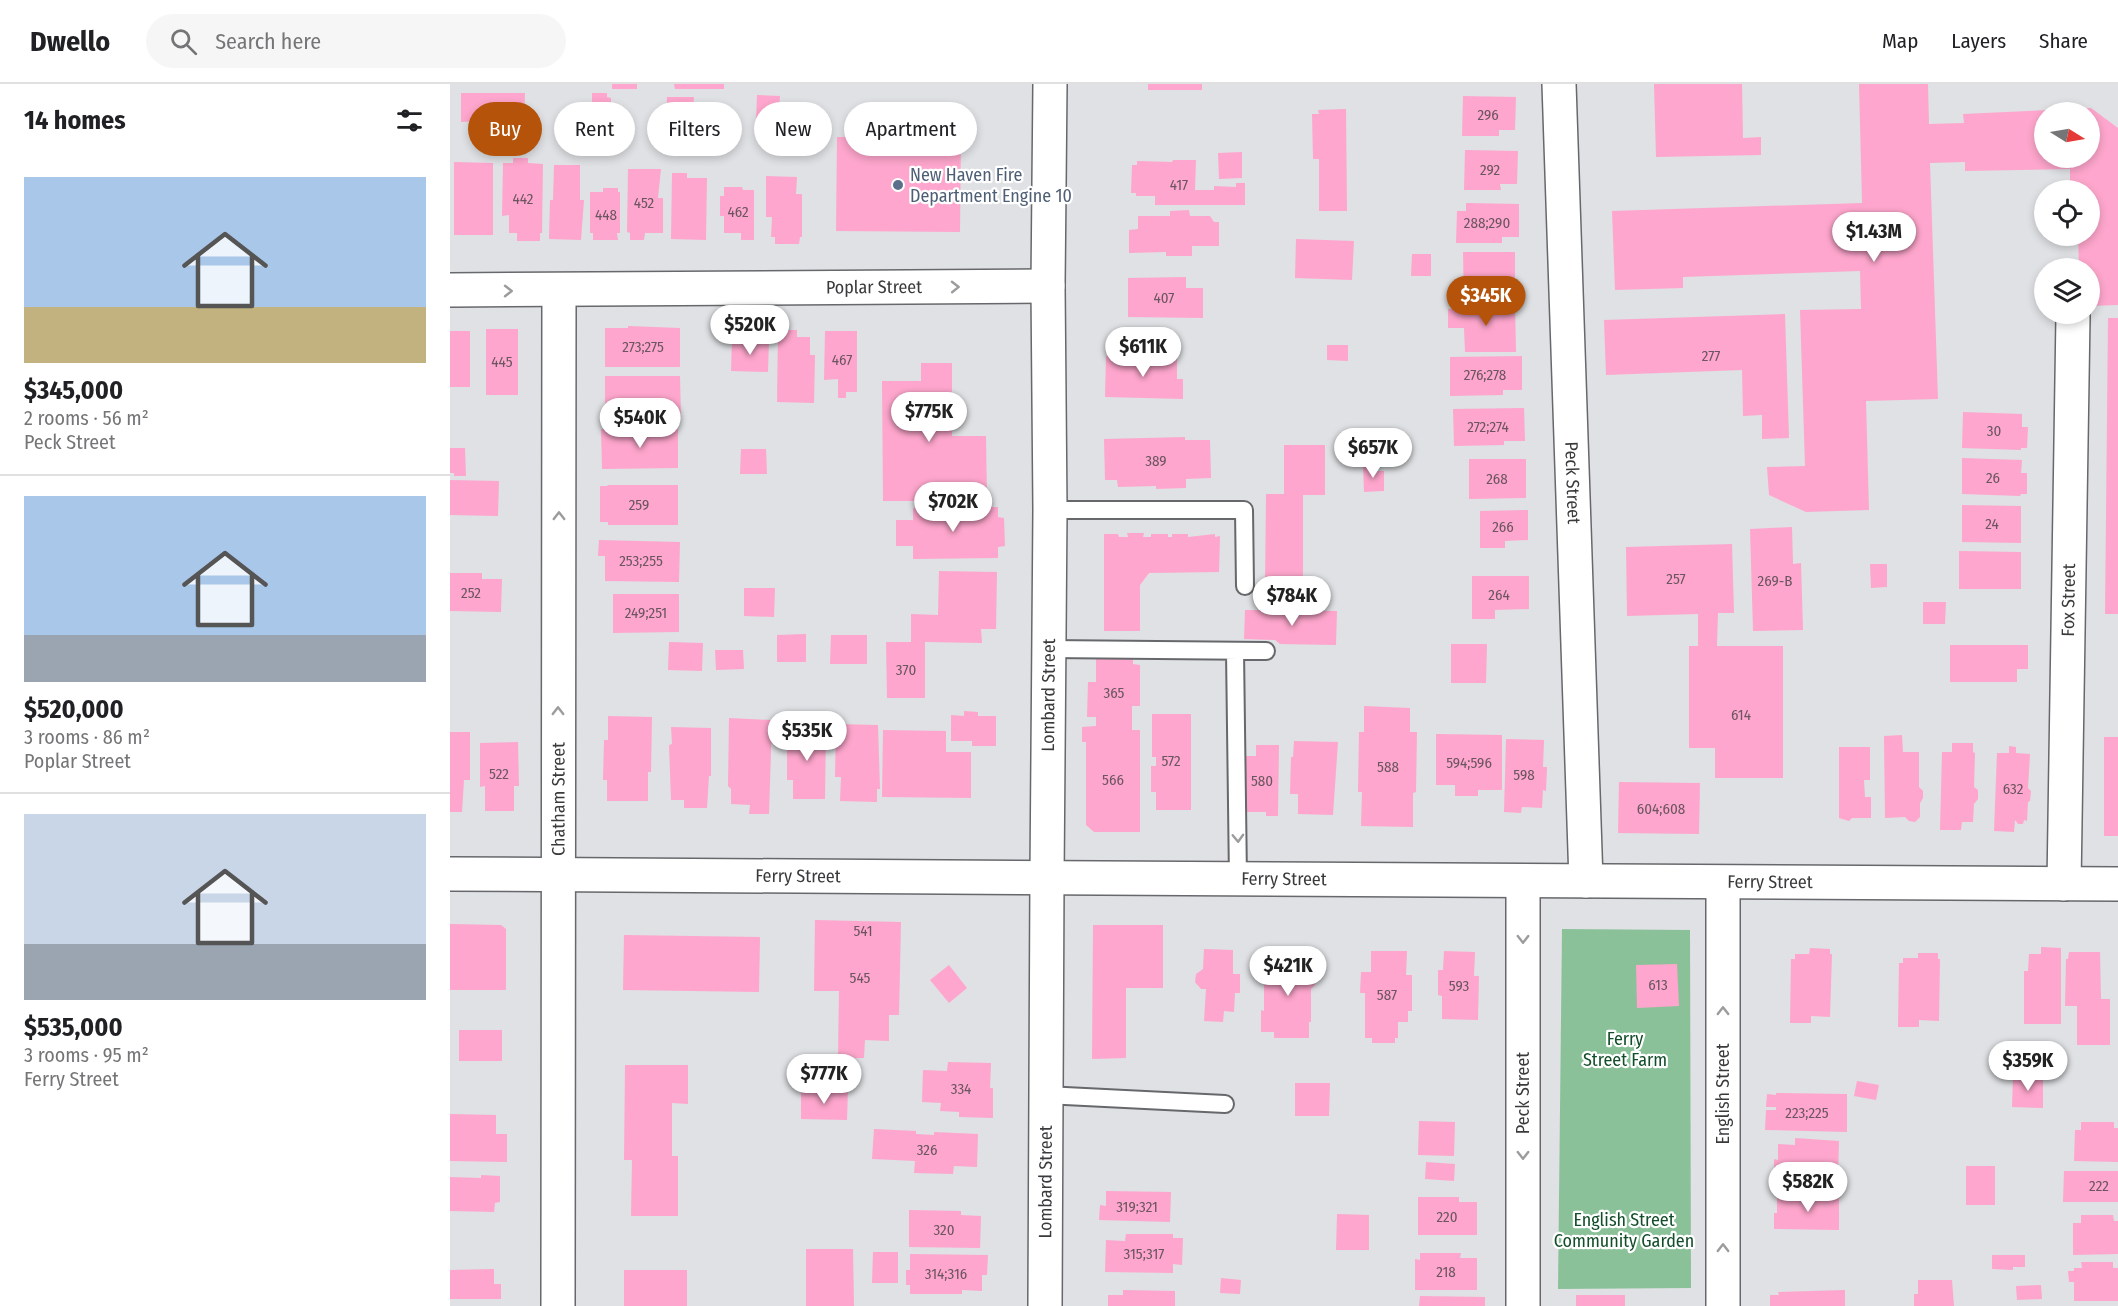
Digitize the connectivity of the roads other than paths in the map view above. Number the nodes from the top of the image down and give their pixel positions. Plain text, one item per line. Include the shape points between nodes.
1 (1050, 84) edge
2 (1559, 84) edge
3 (1048, 286) junction
4 (450, 290) edge
5 (559, 291) junction
6 (2073, 324) edge
7 (1050, 510) junction
8 (1245, 585) dead end
9 (1048, 649) junction
10 (1235, 651) junction
11 (1266, 651) dead end
12 (450, 874) edge
13 (558, 874) junction
14 (1047, 877) junction
15 (1238, 879) junction
16 (1523, 881) junction
17 (1586, 882) junction
18 (1723, 883) junction
19 (2118, 884) edge
20 (2064, 885) junction
21 (1045, 1095) junction
22 (1225, 1104) dead end
23 (558, 1306) edge
24 (1045, 1306) edge
25 (1522, 1306) edge
26 (1723, 1306) edge

1 - 3 street, Lombard Street
2 - 17 street, Peck Street
5 -> 3 street, Poplar Street
3 - 7 street, Lombard Street
4 -> 5 street, Poplar Street
13 -> 5 street, Chatham Street
6 - 20 street, Fox Street
7 - 8 lane via 1245,510
7 - 9 street, Lombard Street
9 - 10 lane
9 - 14 street, Lombard Street
10 - 11 lane
10 -> 15 lane
12 - 13 street, Ferry Street
13 - 14 street, Ferry Street
13 - 23 street, Chatham Street
14 - 15 street, Ferry Street
14 - 21 street, Lombard Street
15 - 16 street, Ferry Street
16 - 17 street, Ferry Street
16 -> 25 street, Peck Street
17 - 18 street, Ferry Street
18 - 20 street, Ferry Street
26 -> 18 street, English Street
19 - 20 street, Ferry Street
21 - 22 lane
21 - 24 street, Lombard Street

